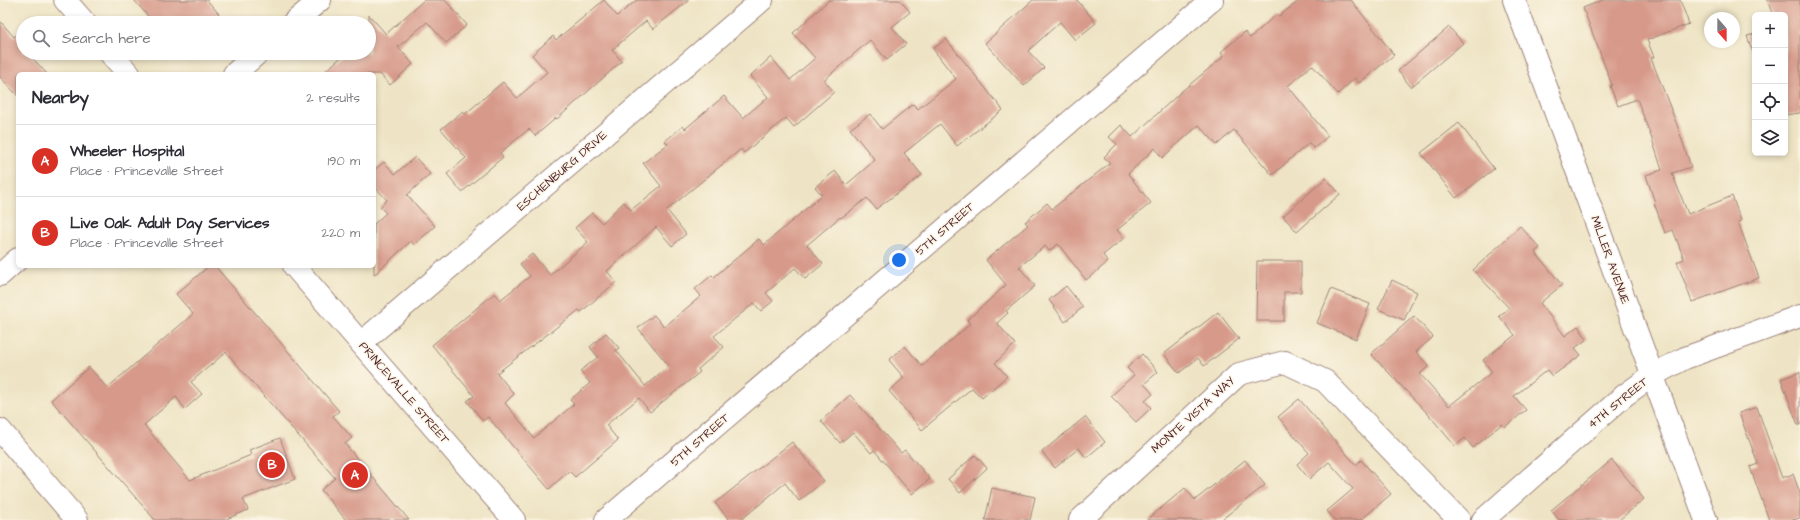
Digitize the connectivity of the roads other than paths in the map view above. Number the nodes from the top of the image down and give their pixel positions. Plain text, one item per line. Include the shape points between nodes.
1 (65, 0) edge
2 (320, 0) edge
3 (762, 0) edge
4 (1212, 0) edge
5 (1514, 0) edge
6 (79, 16) edge
7 (301, 16) edge
8 (116, 60) edge
9 (250, 60) edge
10 (127, 72) edge
11 (236, 72) edge
12 (16, 261) edge
13 (296, 268) edge
14 (0, 275) edge
15 (1800, 316) edge
16 (361, 343) junction
17 (1653, 375) junction
18 (0, 430) edge
19 (77, 520) edge
20 (514, 520) edge
21 (606, 520) edge
22 (1080, 520) edge
23 (1459, 520) edge
24 (1483, 520) edge
25 (1706, 520) edge

1 - 6 street
2 - 7 street
3 - 16 street, ESCHENBURG DRIVE
4 - 21 street, 5TH STREET
5 - 17 street, MILLER AVENUE
8 - 10 street
9 - 11 street
12 - 14 street
13 - 16 street, PRINCEVALLE STREET
15 - 17 street, 4TH STREET via 1685,358
16 - 20 street, PRINCEVALLE STREET
17 - 24 street, 4TH STREET via 1625,395
17 - 25 street, MILLER AVENUE
18 - 19 street
22 - 23 street, MONTE VISTA WAY via 1239,374 1285,362 1325,381

